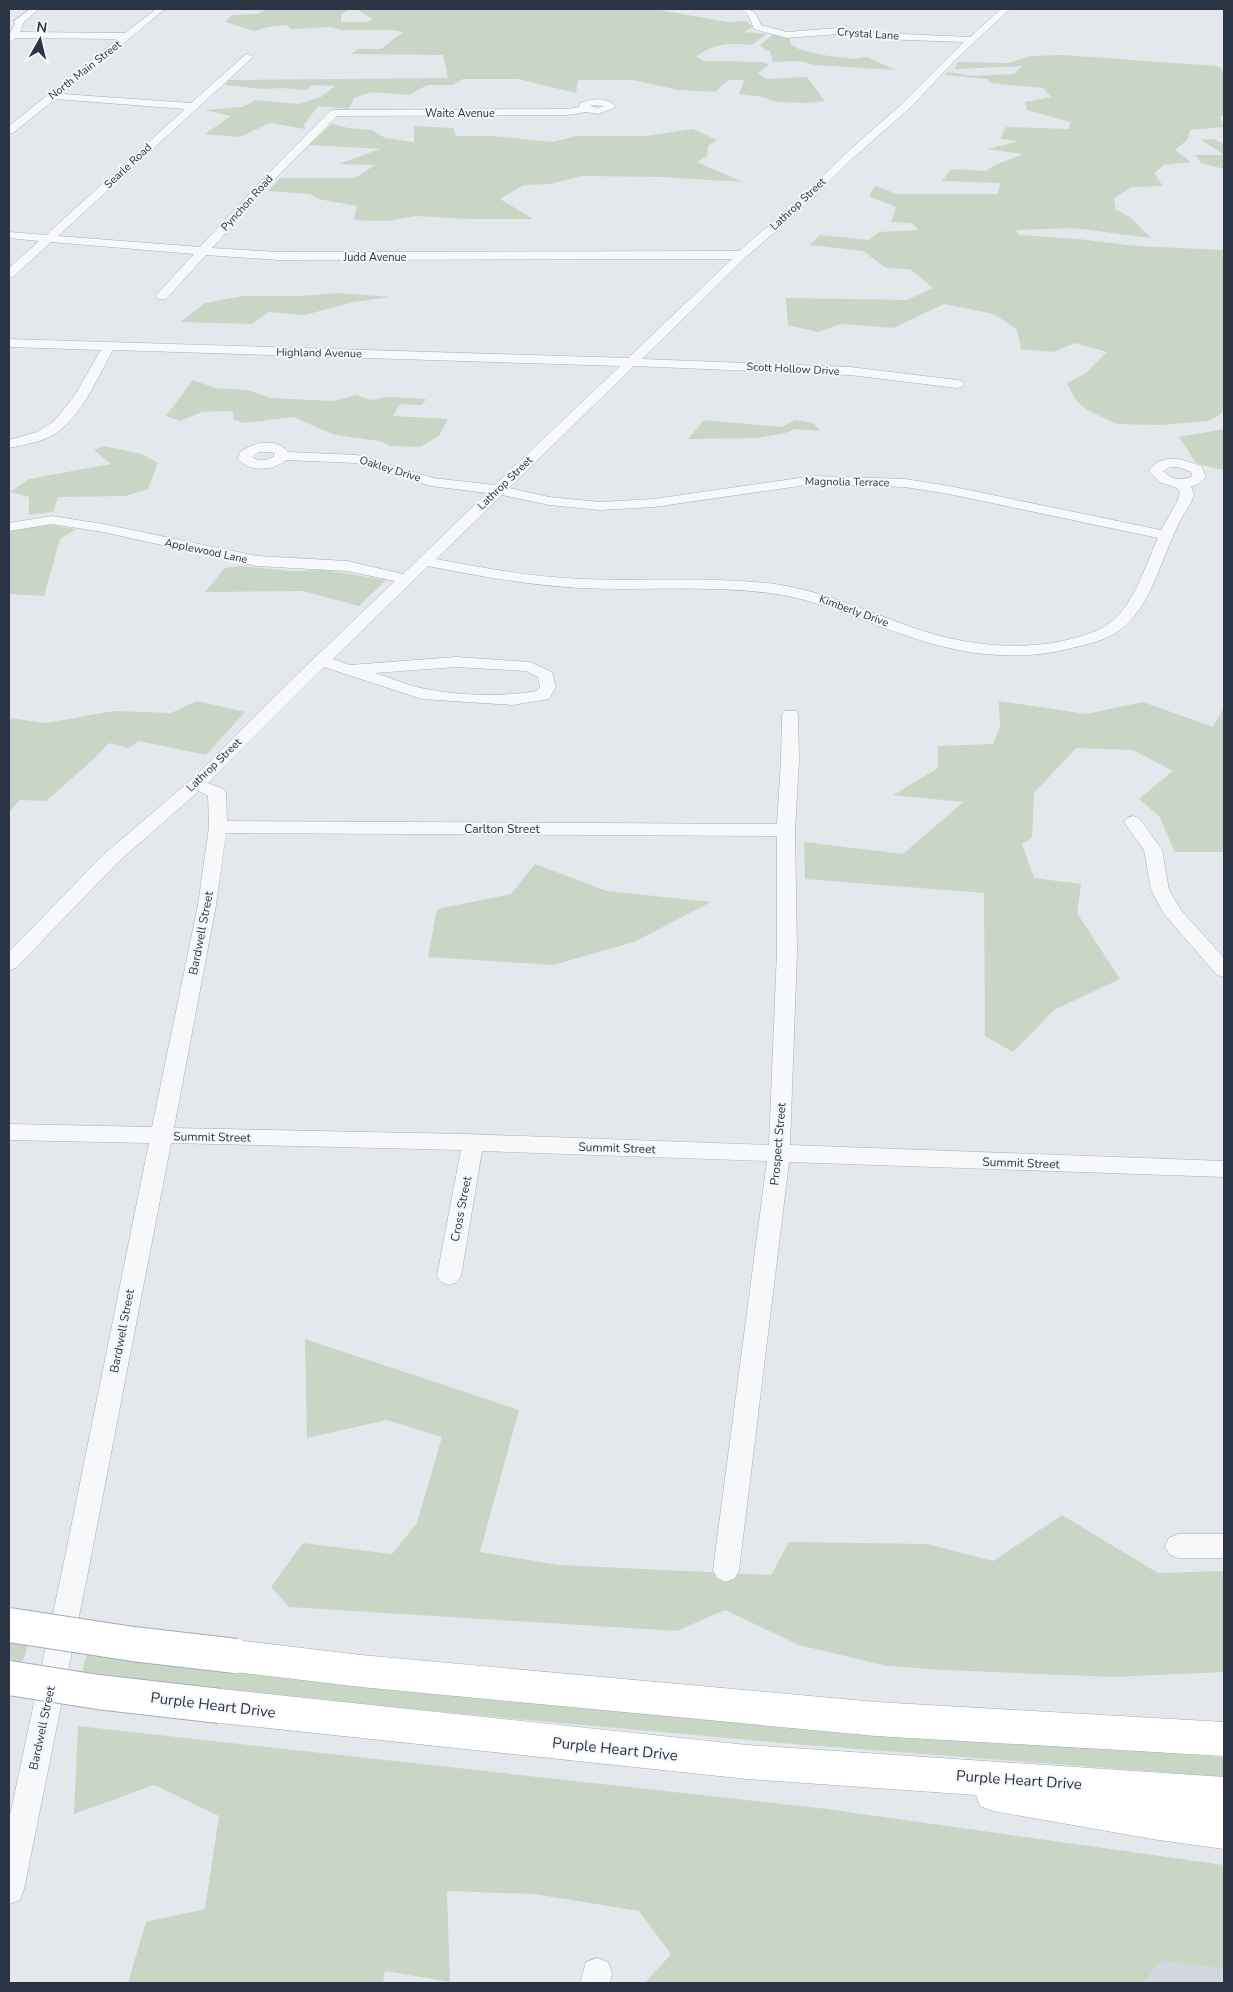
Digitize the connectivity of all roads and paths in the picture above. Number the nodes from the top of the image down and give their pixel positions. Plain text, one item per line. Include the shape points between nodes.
1 (35, 9) edge
2 (161, 9) edge
3 (746, 9) edge
4 (1006, 9) edge
5 (9, 20) edge
6 (19, 21) junction
7 (127, 36) junction
8 (11, 38) edge
9 (972, 40) junction
10 (248, 57) dead end
11 (52, 96) junction
12 (192, 106) junction
13 (586, 109) dead end
14 (334, 113) joint
15 (9, 131) edge
16 (9, 235) edge
17 (49, 238) junction
18 (203, 252) junction
19 (742, 255) junction
20 (9, 274) edge
21 (162, 296) dead end
22 (9, 343) edge
23 (109, 347) junction
24 (629, 362) junction
25 (957, 384) dead end
26 (9, 444) edge
27 (282, 456) dead end
28 (1180, 483) dead end
29 (497, 490) junction
30 (9, 527) edge
31 (1166, 535) junction
32 (424, 561) junction
33 (405, 579) junction
34 (322, 661) junction
35 (348, 670) junction
36 (790, 715) dead end
37 (196, 784) junction
38 (1133, 822) dead end
39 (218, 827) junction
40 (786, 830) junction
41 (9, 962) edge
42 (1224, 970) edge
43 (9, 1132) edge
44 (161, 1136) junction
45 (473, 1143) junction
46 (779, 1155) junction
47 (1224, 1169) edge
48 (449, 1276) dead end
49 (1178, 1546) dead end
50 (1224, 1546) edge
51 (726, 1570) dead end
52 (9, 1624) edge
53 (9, 1678) edge
54 (1224, 1739) edge
55 (848, 1769) junction
56 (1224, 1795) edge
57 (1224, 1831) edge
58 (9, 1889) edge

1 - 6 street
2 - 7 street, North Main Street
3 - 9 street, Crystal Lane via 752,14 757,27 787,35 838,31
4 - 9 street, Lathrop Street
5 - 6 street
6 - 8 street
7 - 8 street
7 - 11 street, North Main Street
9 - 19 street, Lathrop Street via 807,198
10 - 12 street, Searle Road
11 - 12 street
11 - 15 street, North Main Street
12 - 17 street, Searle Road
13 - 14 street, Waite Avenue
14 - 18 street, Pynchon Road
16 - 17 street, Judd Avenue
17 - 18 street, Judd Avenue
17 - 20 street, Searle Road
18 - 19 street, Judd Avenue via 305,257
18 - 21 street, Pynchon Road
19 - 24 street, Lathrop Street
22 - 23 street, Highland Avenue
23 - 24 street, Highland Avenue
23 - 26 street via 58,425 44,434
24 - 25 street, Scott Hollow Drive via 827,370
24 - 29 street, Lathrop Street
27 - 29 street, Oakley Drive via 357,459 431,482
28 - 31 street, Kimberly Drive via 1187,498
29 - 31 street, Magnolia Terrace via 578,504 628,506 814,480 881,482 949,490
29 - 32 street, Lathrop Street
30 - 33 street, Applewood Lane via 59,521 257,561 347,566
31 - 32 street, Kimberly Drive via 1143,591 1113,628 1065,646 1015,650 940,641 792,591 744,586 543,581
32 - 33 street, Lathrop Street
33 - 34 street, Lathrop Street
34 - 35 street
34 - 37 street, Lathrop Street
35 - 35 street via 441,662 521,666 546,675 548,687 543,695 512,700 422,694
36 - 40 street, Prospect Street
37 - 39 street, Bardwell Street via 217,793
37 - 41 street, Lathrop Street via 110,859
38 - 42 street via 1153,850 1160,890 1174,914
39 - 40 street, Carlton Street
39 - 44 street, Bardwell Street via 207,904
40 - 46 street, Prospect Street via 787,951
43 - 44 street, Summit Street
44 - 45 street, Summit Street
44 - 58 street, Bardwell Street
45 - 46 street, Summit Street
45 - 48 street, Cross Street
46 - 47 street, Summit Street
46 - 51 street, Prospect Street
49 - 50 street
52 - 54 main road, bridge via 133,1644 362,1671 876,1718
53 - 55 main road, Purple Heart Drive, bridge via 220,1706 747,1762
55 - 56 main road, Purple Heart Drive
55 - 57 main road

